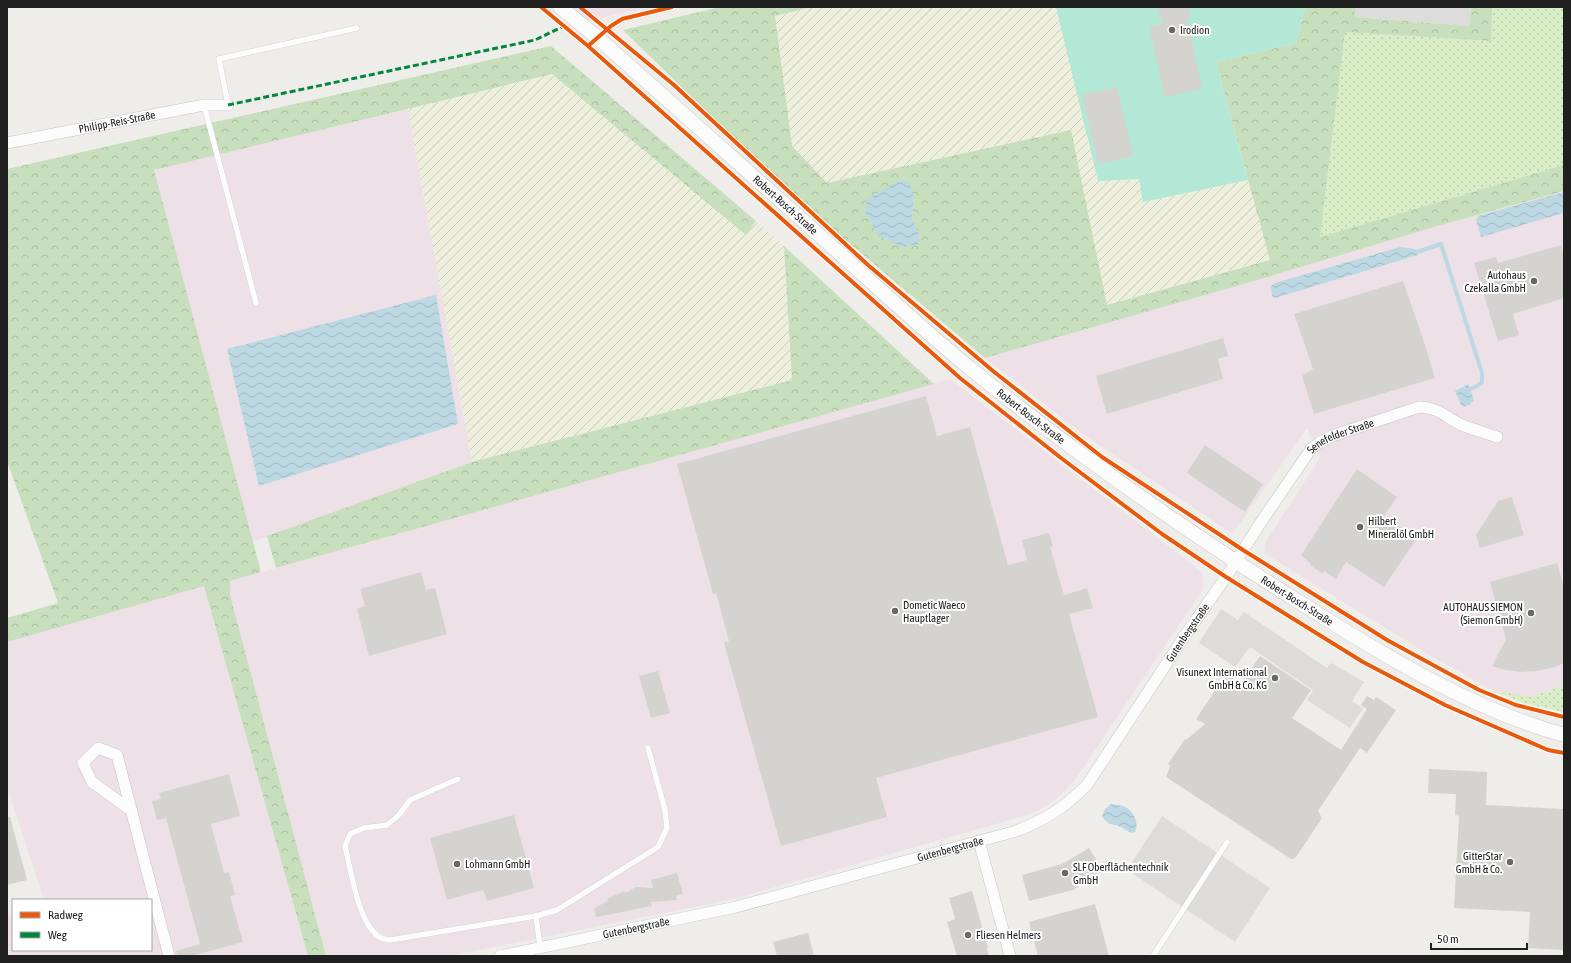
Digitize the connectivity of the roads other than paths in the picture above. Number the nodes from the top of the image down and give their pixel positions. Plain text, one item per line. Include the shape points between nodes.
1 (560, 7) edge
2 (357, 28) dead end
3 (204, 105) junction
4 (228, 105) joint
5 (7, 143) edge
6 (256, 303) dead end
7 (1497, 437) dead end
8 (1235, 562) junction
9 (1564, 735) edge
10 (648, 748) dead end
11 (458, 779) dead end
12 (132, 810) junction
13 (979, 841) junction
14 (1227, 842) dead end
15 (536, 916) junction
16 (542, 951) edge
17 (169, 956) edge
18 (500, 956) edge
19 (1010, 956) edge
20 (1153, 956) edge

1 - 8 street, Robert-Bosch-Straße via 970,368 1110,476
2 - 4 lane via 219,59
3 - 4 street, Philipp-Reis-Straße
3 - 5 street, Philipp-Reis-Straße
3 - 6 lane
7 - 8 street, Senefelder Straße via 1463,426 1431,408 1419,407 1332,436 1311,449
8 - 9 street, Robert-Bosch-Straße via 1343,630 1416,671 1484,706 1525,723
8 - 13 street, Gutenbergstraße via 1087,785 1073,800 1044,819 1013,832
10 - 15 lane via 665,810 667,828 658,848 557,910
11 - 15 lane via 410,800 399,815 387,825 364,828 350,834 345,846 363,917 371,931 379,938 390,940
12 - 12 street via 118,755 98,748 82,763 92,782
12 - 17 street
13 - 16 street, Gutenbergstraße via 715,913
13 - 19 street
14 - 20 lane
15 - 16 lane
16 - 18 street, Gutenbergstraße

